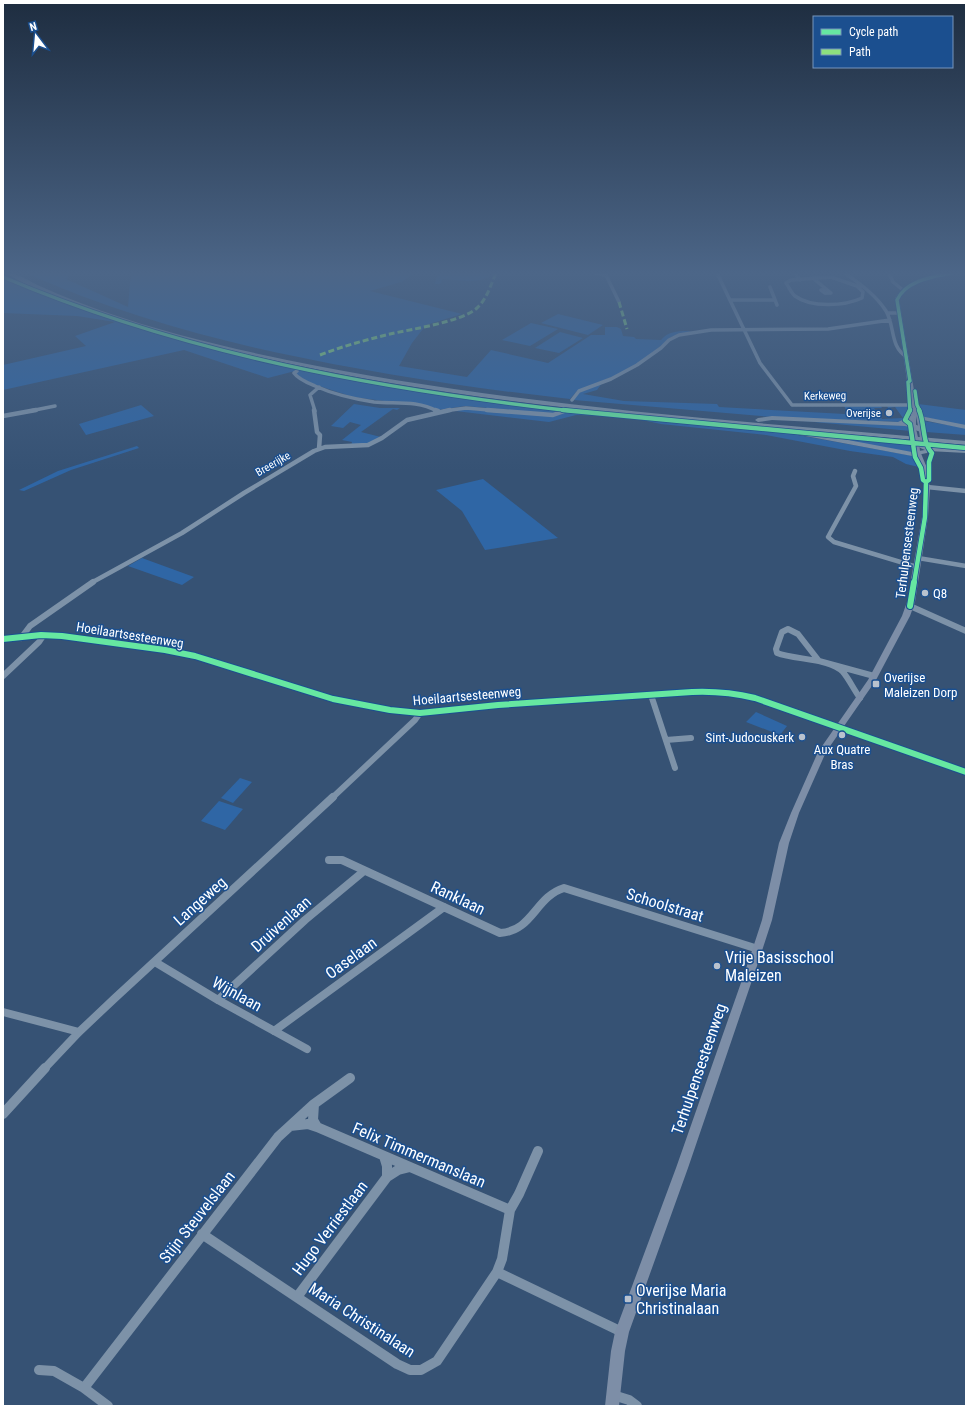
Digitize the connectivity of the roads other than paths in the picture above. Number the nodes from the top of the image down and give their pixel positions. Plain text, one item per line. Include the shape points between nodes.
1 (193, 339) edge
2 (209, 339) edge
3 (670, 339) edge
4 (748, 339) edge
5 (895, 339) edge
6 (904, 339) edge
7 (907, 357) junction
8 (297, 371) dead end
9 (319, 387) junction
10 (572, 398) dead end
11 (55, 406) dead end
12 (914, 406) junction
13 (567, 410) dead end
14 (438, 411) junction
15 (3, 416) edge
16 (758, 420) junction
17 (721, 421) junction
18 (918, 423) junction
19 (966, 427) edge
20 (966, 438) edge
21 (966, 443) edge
22 (320, 449) junction
23 (920, 451) junction
24 (966, 451) edge
25 (855, 471) dead end
26 (927, 487) junction
27 (966, 491) edge
28 (918, 558) junction
29 (966, 566) edge
30 (917, 567) junction
31 (910, 606) junction
32 (966, 631) edge
33 (43, 636) junction
34 (21, 638) junction
35 (3, 639) edge
36 (3, 676) edge
37 (874, 676) junction
38 (651, 695) junction
39 (860, 698) junction
40 (420, 713) junction
41 (839, 728) junction
42 (691, 738) dead end
43 (666, 740) junction
44 (675, 768) dead end
45 (966, 772) edge
46 (329, 860) dead end
47 (364, 871) junction
48 (564, 888) joint
49 (444, 907) junction
50 (758, 949) junction
51 (155, 962) junction
52 (218, 1000) junction
53 (3, 1012) edge
54 (274, 1031) junction
55 (79, 1032) junction
56 (307, 1049) dead end
57 (350, 1078) dead end
58 (314, 1104) junction
59 (3, 1114) edge
60 (288, 1127) junction
61 (318, 1127) junction
62 (538, 1151) dead end
63 (384, 1156) junction
64 (410, 1167) junction
65 (388, 1177) junction
66 (510, 1210) junction
67 (202, 1234) junction
68 (497, 1272) junction
69 (297, 1297) junction
70 (622, 1332) junction
71 (39, 1370) dead end
72 (84, 1388) junction
73 (612, 1400) edge
74 (108, 1406) edge
75 (637, 1406) edge

1 - 17 highway via 327,370 418,386 506,399
2 - 16 highway via 336,368 421,383 518,396
3 - 10 street via 637,365 580,391
4 - 12 street, Kerkeweg via 760,363 792,405
5 - 7 street via 901,355
6 - 7 main road, Terhulpensesteenweg
7 - 12 main road, Terhulpensesteenweg
8 - 9 street via 294,374 297,377
9 - 14 street via 365,401 422,405
9 - 22 street via 310,395 316,415 317,432 320,435
11 - 15 street
12 - 18 main road, Terhulpensesteenweg
13 - 14 street, Breerijke via 553,415 466,408
14 - 22 street, Breerijke via 407,420 368,445
16 - 18 highway via 772,418
16 - 20 highway
17 - 21 highway
17 - 23 highway
18 - 19 highway
18 - 23 main road, Terhulpensesteenweg, bridge
18 - 23 main road, Terhulpensesteenweg, bridge
22 - 34 street, Breerijke via 255,486 182,533 88,585 30,626
23 - 24 highway
23 - 26 main road, Terhulpensesteenweg
25 - 30 street via 853,476 856,486 828,537 834,542
26 - 27 street
26 - 28 main road, Terhulpensesteenweg
28 - 29 street
28 - 30 main road, Terhulpensesteenweg
30 - 31 main road, Terhulpensesteenweg
31 - 32 street
31 - 37 main road, Terhulpensesteenweg
33 - 34 street, Hoeilaartsesteenweg
33 - 36 street via 40,642
33 - 40 street, Hoeilaartsesteenweg via 89,640 194,656 334,701
34 - 35 street, Hoeilaartsesteenweg
37 - 39 main road, Terhulpensesteenweg
37 - 39 street via 819,662 798,634 788,629 782,632 776,648 777,653 838,668
38 - 40 street, Hoeilaartsesteenweg via 547,701
38 - 41 street, Hoeilaartsesteenweg via 704,690 733,692
38 - 43 street
39 - 41 main road, Terhulpensesteenweg
40 - 51 street, Langeweg via 298,831
41 - 45 street, Hoeilaartsesteenweg
41 - 50 main road, Terhulpensesteenweg via 827,742 817,761 784,843
42 - 43 street
43 - 44 street
46 - 47 street, Ranklaan via 342,860
47 - 49 street, Ranklaan
47 - 52 street, Druivenlaan via 305,920
48 - 49 street, Ranklaan via 555,890 518,930 506,934
48 - 50 street, Schoolstraat
49 - 54 street, Oaselaan
50 - 70 main road, Terhulpensesteenweg
51 - 52 street, Wijnlaan
51 - 55 street, Langeweg
52 - 54 street, Wijnlaan
53 - 55 street
54 - 56 street, Wijnlaan
55 - 59 street, Langeweg
57 - 58 street, Stijn Steuvelslaan
58 - 60 street, Stijn Steuvelslaan
58 - 61 street via 313,1120
60 - 61 street, Felix Timmermanslaan via 308,1124
60 - 67 street, Stijn Steuvelslaan
61 - 63 street, Felix Timmermanslaan
62 - 66 street, Maria Christinalaan
63 - 64 street, Felix Timmermanslaan
63 - 65 street
64 - 65 street, Hugo Verriestlaan via 398,1170
64 - 66 street, Felix Timmermanslaan
65 - 69 street, Hugo Verriestlaan
66 - 68 street, Maria Christinalaan via 502,1259
67 - 69 street, Maria Christinalaan
67 - 72 street, Stijn Steuvelslaan
68 - 69 street, Maria Christinalaan via 437,1361 421,1370 410,1370 397,1364
68 - 70 street
70 - 73 main road, Terhulpensesteenweg
71 - 72 street via 54,1371
72 - 74 street
73 - 75 street via 629,1400

